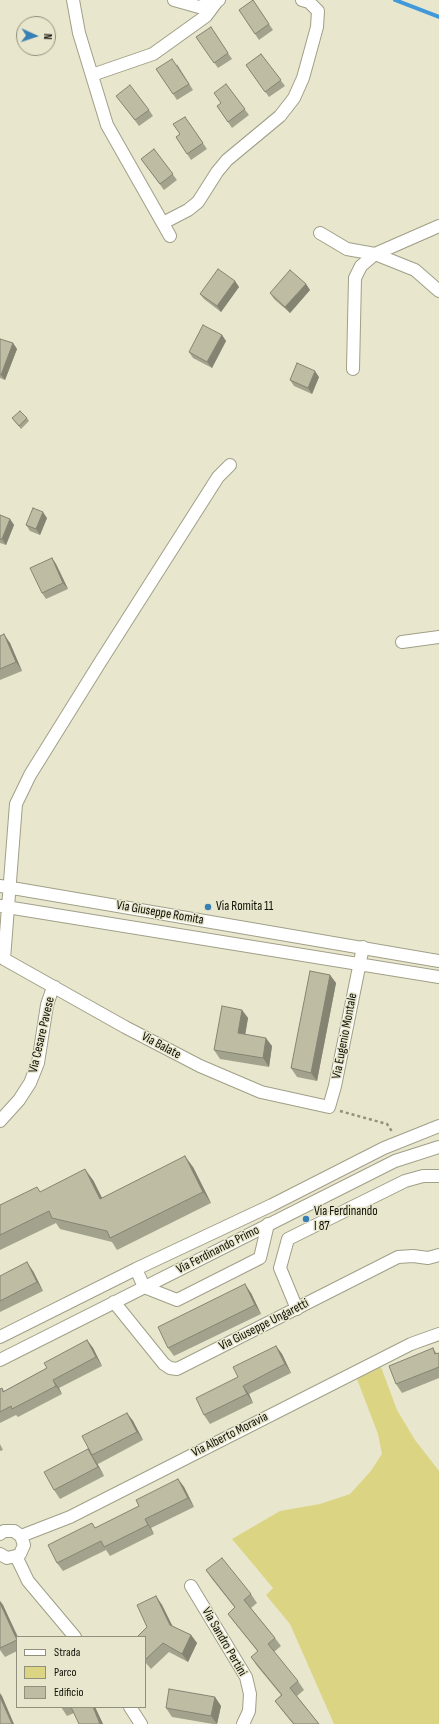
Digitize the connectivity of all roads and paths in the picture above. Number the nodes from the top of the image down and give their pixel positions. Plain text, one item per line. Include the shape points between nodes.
1 (174, 0) edge
2 (218, 0) edge
3 (302, 0) edge
4 (74, 3) edge
5 (92, 75) junction
6 (163, 223) junction
7 (439, 226) edge
8 (320, 233) dead end
9 (170, 236) dead end
10 (375, 254) junction
11 (439, 291) edge
12 (353, 369) dead end
13 (230, 465) dead end
14 (439, 637) edge
15 (402, 642) dead end
16 (4, 887) edge
17 (4, 907) edge
18 (293, 935) junction
19 (363, 947) junction
20 (289, 953) junction
21 (2, 958) edge
22 (439, 961) edge
23 (359, 964) junction
24 (439, 977) edge
25 (55, 987) junction
26 (329, 1107) junction
27 (0, 1121) edge
28 (439, 1126) edge
29 (398, 1142) junction
30 (439, 1147) edge
31 (439, 1176) edge
32 (293, 1194) junction
33 (272, 1205) junction
34 (300, 1208) junction
35 (273, 1222) junction
36 (439, 1255) edge
37 (136, 1269) junction
38 (144, 1287) junction
39 (91, 1292) junction
40 (114, 1302) junction
41 (100, 1309) junction
42 (297, 1309) junction
43 (439, 1334) edge
44 (0, 1338) edge
45 (0, 1360) edge
46 (0, 1533) edge
47 (21, 1536) junction
48 (0, 1554) edge
49 (16, 1556) junction
50 (191, 1586) dead end
51 (74, 1636) edge
52 (131, 1708) edge
53 (141, 1724) edge
54 (243, 1724) edge

1 - 2 street via 199,7
2 - 5 street via 206,16 153,54
3 - 6 street via 309,2 318,11 317,27 303,78 294,98 280,116 227,160 216,172 198,202
4 - 5 street via 79,33
5 - 6 street via 108,125
6 - 9 street
7 - 10 street
8 - 10 street via 347,249
10 - 11 street via 415,270
10 - 12 street via 361,266 355,278
13 - 16 street, Via Balate via 218,476 30,775 16,804
14 - 15 street
16 - 17 street, Via Balate
16 - 18 street, Via Giuseppe Romita
17 - 20 street, Via Giuseppe Romita
17 - 21 street, Via Balate
18 - 19 street, Via Giuseppe Romita
18 - 20 street
19 - 22 street, Via Giuseppe Romita
19 - 23 street, Via Eugenio Montale
20 - 23 street, Via Giuseppe Romita
21 - 25 street, Via Balate
23 - 24 street, Via Giuseppe Romita
23 - 26 street, Via Eugenio Montale
25 - 26 street, Via Balate via 200,1066 261,1092
25 - 27 street, Via Cesare Pavese via 47,1005 38,1063 30,1083
26 - 29 path via 387,1124
28 - 29 street, Via Ferdinando Primo
29 - 32 street, Via Ferdinando Primo
30 - 34 street, Via Ferdinando Primo via 395,1161
31 - 42 street via 423,1176 405,1181 288,1239 280,1268
32 - 33 street, Via Ferdinando Primo
32 - 34 street
33 - 35 street
33 - 37 street, Via Ferdinando Primo
34 - 35 street, Via Ferdinando Primo
35 - 38 street, Via Ferdinando Primo
35 - 38 street via 260,1258 177,1300
36 - 42 street, Via Giuseppe Ungaretti via 428,1258 398,1258
37 - 38 street
37 - 39 street, Via Ferdinando Primo
38 - 40 street, Via Ferdinando Primo
39 - 41 street
39 - 44 street, Via Ferdinando Primo
40 - 41 street, Via Ferdinando Primo
40 - 42 street, Via Giuseppe Ungaretti via 164,1364 177,1369
41 - 45 street, Via Ferdinando Primo
43 - 47 street, Via Alberto Moravia via 410,1344 70,1517
46 - 47 street via 9,1530
47 - 49 street via 24,1545 20,1554
48 - 49 street via 7,1558
49 - 51 street via 28,1581
50 - 54 street, Via Sandro Pertini via 246,1677 250,1694 249,1711
52 - 53 street

